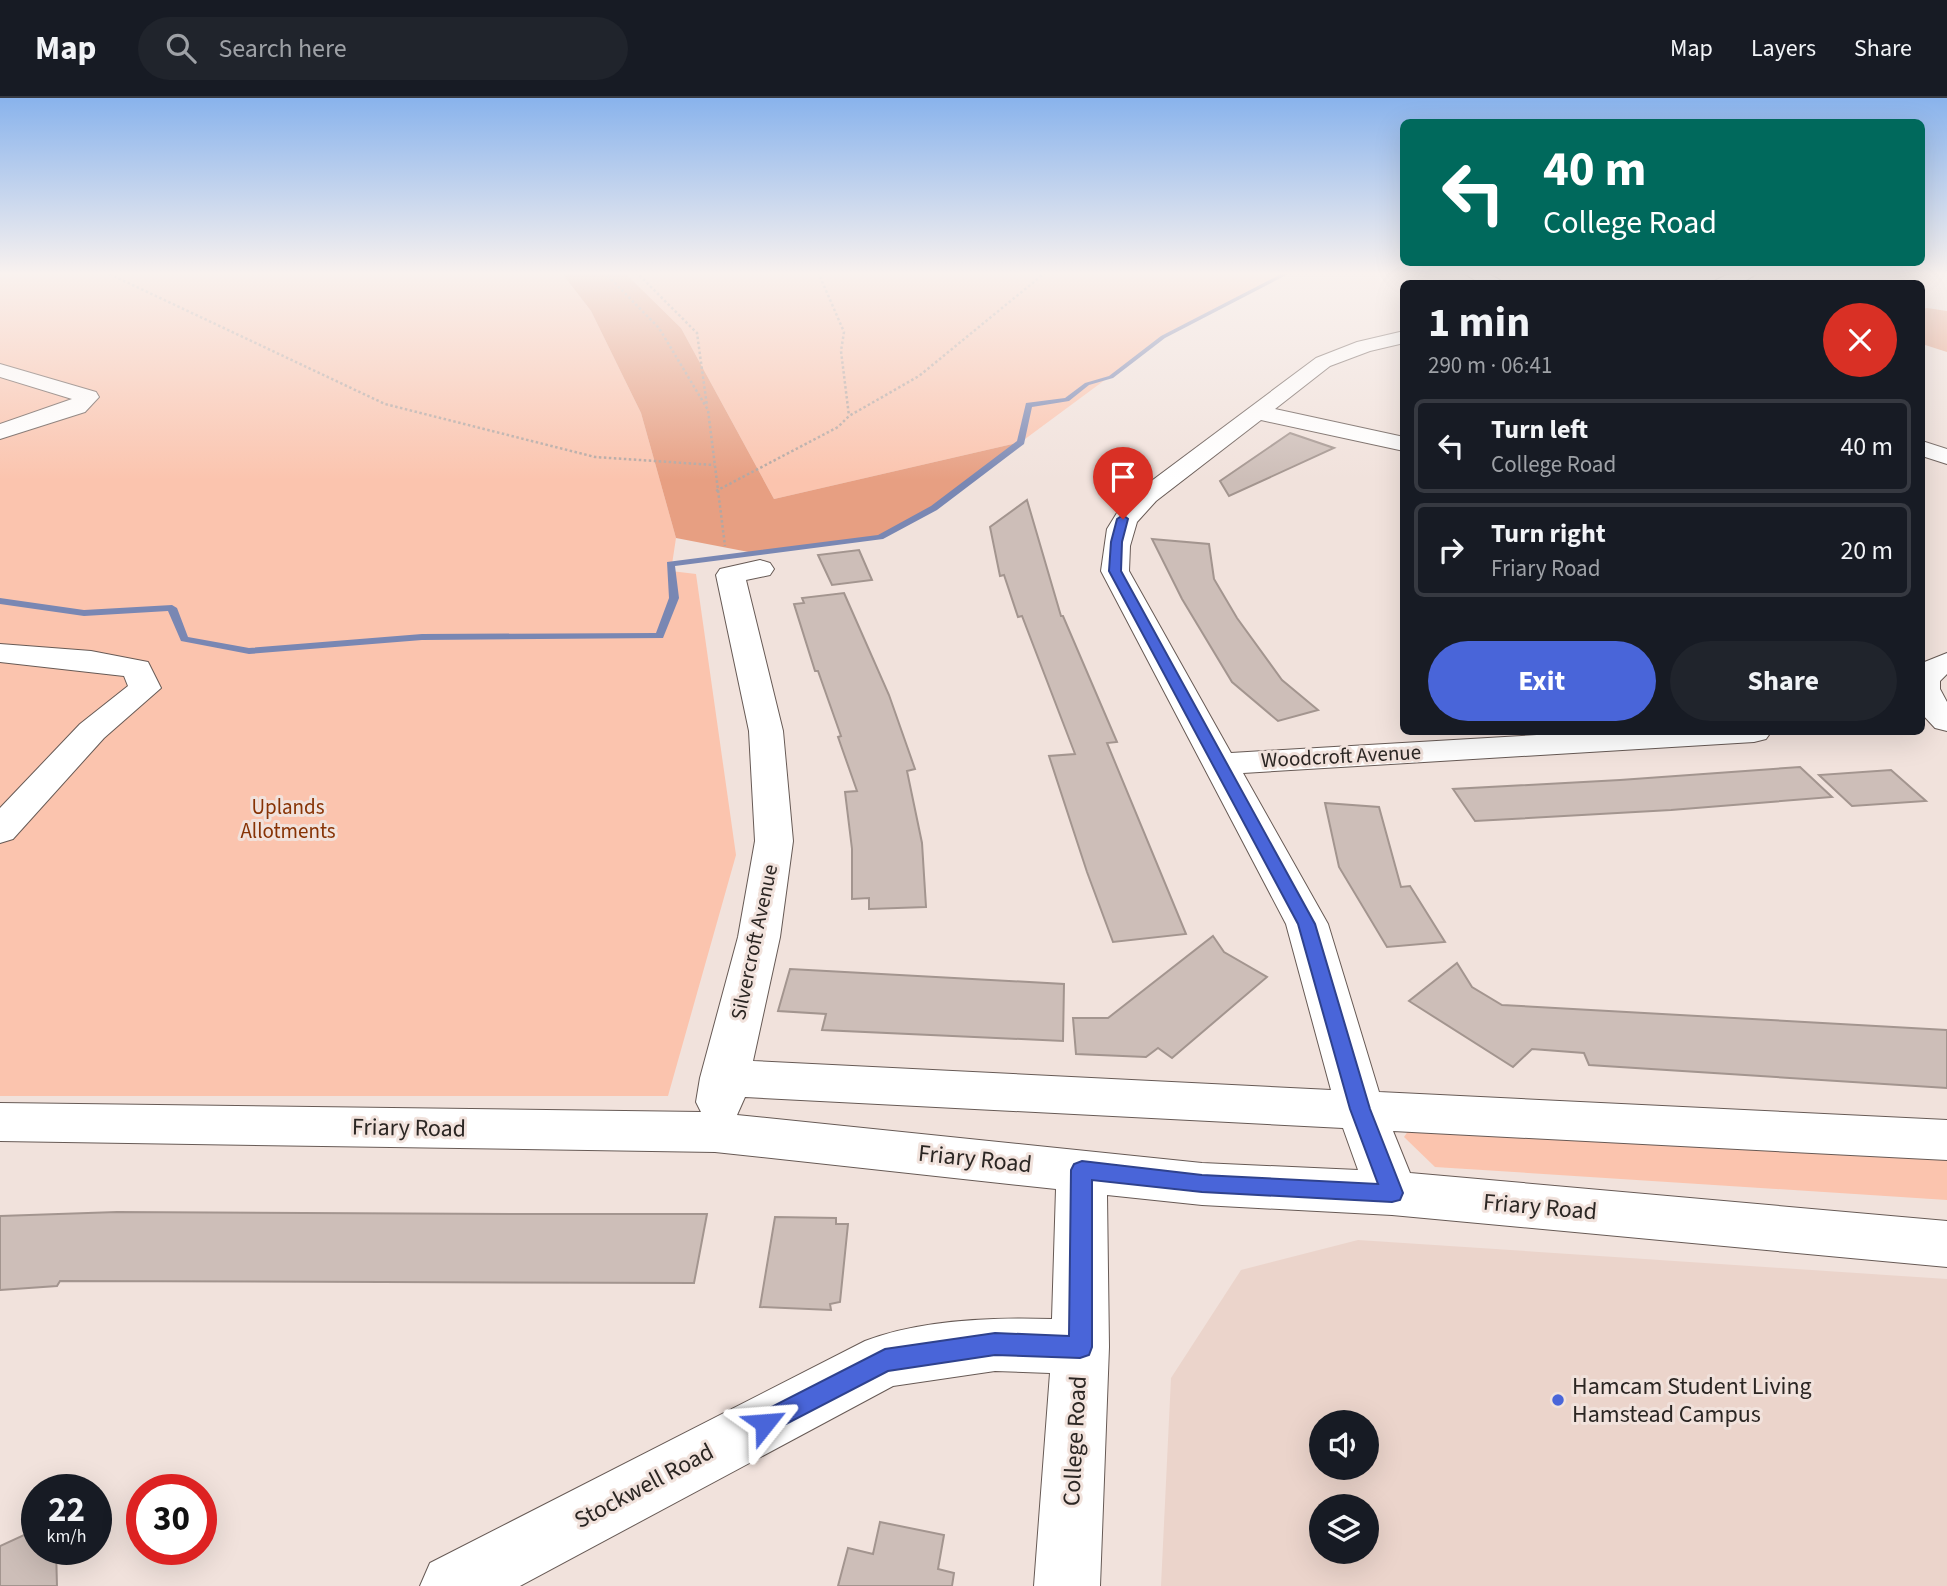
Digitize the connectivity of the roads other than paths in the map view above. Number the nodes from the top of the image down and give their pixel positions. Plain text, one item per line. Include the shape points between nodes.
1 (1384, 341) edge
2 (0, 370) edge
3 (1255, 412) junction
4 (0, 432) edge
5 (1400, 442) edge
6 (1925, 449) edge
7 (1947, 457) edge
8 (760, 569) dead end
9 (0, 653) edge
10 (1947, 663) edge
11 (1925, 677) edge
12 (1925, 696) edge
13 (1938, 721) edge
14 (1705, 735) edge
15 (1221, 764) junction
16 (0, 831) edge
17 (724, 1078) junction
18 (1360, 1109) junction
19 (0, 1122) edge
20 (715, 1132) junction
21 (1947, 1140) edge
22 (1082, 1170) junction
23 (1392, 1193) junction
24 (1947, 1244) edge
25 (1080, 1347) junction
26 (453, 1586) edge
27 (1067, 1586) edge

1 - 3 street via 1323,362
2 - 4 street via 88,397 77,407
3 - 5 street
3 - 15 street via 1147,496 1123,519 1116,542 1115,571
6 - 7 street
8 - 17 street, Silvercroft Avenue via 730,575 766,730 774,841 759,937
9 - 16 street via 137,669 145,688 92,731
10 - 11 street
12 - 13 street
14 - 15 street, Woodcroft Avenue
15 - 18 street via 1307,924
17 - 18 street
17 - 20 street, Silvercroft Avenue
18 - 21 street
18 - 23 street
19 - 20 street, Friary Road
20 - 22 street, Friary Road
22 - 23 street, Friary Road via 1202,1184
22 - 25 street, College Road
23 - 24 street, Friary Road
25 - 26 street, Stockwell Road via 995,1344 885,1360
25 - 27 street, College Road

